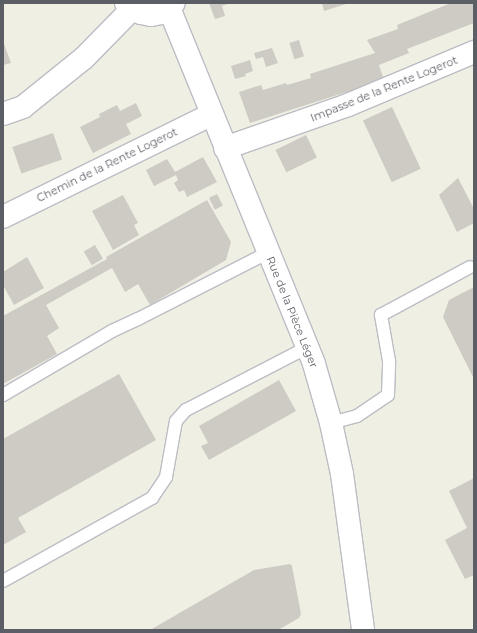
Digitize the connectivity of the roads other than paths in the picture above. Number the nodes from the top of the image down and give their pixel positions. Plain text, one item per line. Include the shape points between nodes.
1 (172, 5) edge
2 (129, 6) edge
3 (474, 52) edge
4 (13, 111) edge
5 (212, 114) junction
6 (225, 148) junction
7 (3, 217) edge
8 (269, 252) junction
9 (470, 267) dead end
10 (308, 347) junction
11 (3, 395) edge
12 (331, 423) junction
13 (3, 581) edge
14 (363, 630) edge

1 - 2 street via 161,13 151,14 141,13
1 - 5 street, Rue de la Pièce Léger
2 - 4 street via 84,58
3 - 6 street, Impasse de la Rente Logerot via 348,105
5 - 6 street, Rue de la Pièce Léger
5 - 7 street, Chemin de la Rente Logerot
6 - 8 street, Rue de la Pièce Léger
8 - 10 street, Rue de la Pièce Léger
8 - 11 lane via 145,316 112,330
9 - 12 lane via 381,315 389,361 388,395 357,416
10 - 12 street, Rue de la Pièce Léger
10 - 13 lane via 186,410 176,421 166,477 152,498
12 - 14 street, Rue de la Pièce Léger via 342,474

